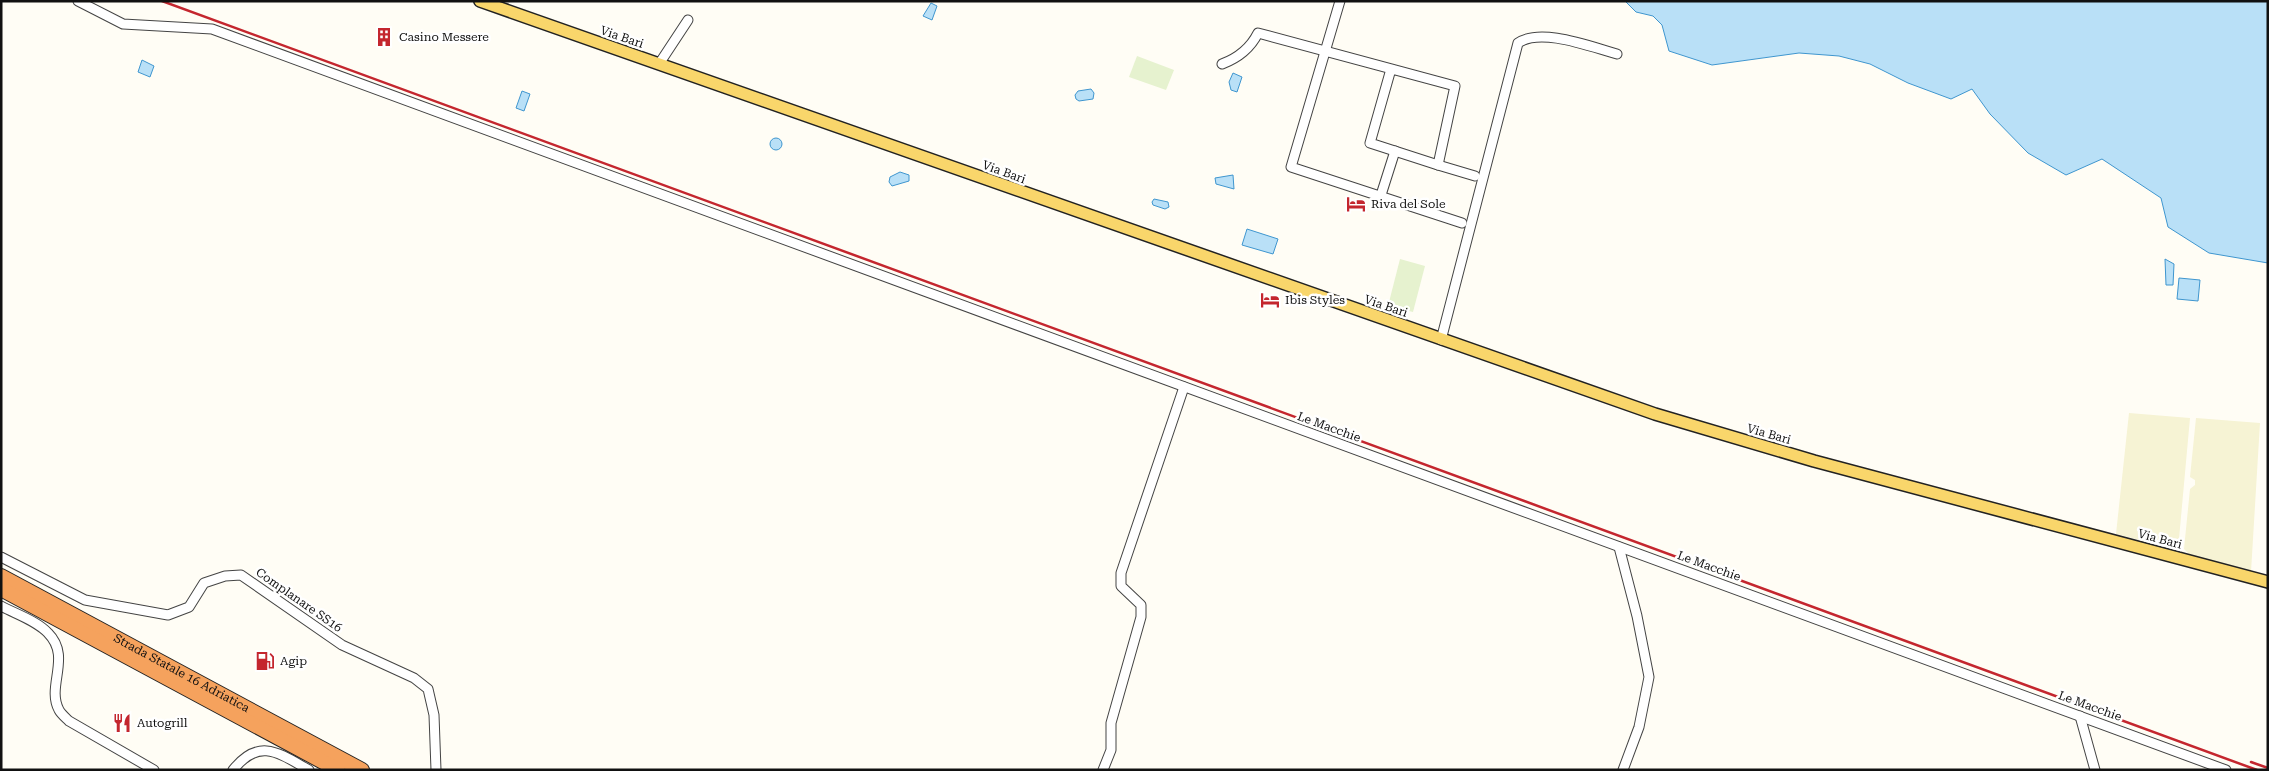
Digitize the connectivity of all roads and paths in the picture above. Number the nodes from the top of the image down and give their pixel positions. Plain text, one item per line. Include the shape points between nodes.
1 (78, 1) edge
2 (480, 1) edge
3 (1340, 1) edge
4 (688, 20) dead end
5 (1324, 51) junction
6 (1617, 54) dead end
7 (659, 64) junction
8 (1222, 64) dead end
9 (1392, 69) junction
10 (1395, 151) junction
11 (1438, 165) junction
12 (1475, 176) dead end
13 (1381, 194) junction
14 (1462, 223) dead end
15 (1440, 340) junction
16 (1184, 387) junction
17 (1618, 547) junction
18 (1, 557) edge
19 (1, 576) edge
20 (2268, 582) edge
21 (1, 589) edge
22 (1, 606) edge
23 (2080, 716) junction
24 (154, 770) edge
25 (233, 770) edge
26 (310, 770) edge
27 (338, 770) edge
28 (362, 770) edge
29 (436, 770) edge
30 (1103, 770) edge
31 (1623, 770) edge
32 (2096, 770) edge
33 (2226, 770) edge

1 - 16 street, Le Macchie via 123,24 212,29
2 - 7 main road, Via Bari
3 - 5 street
4 - 7 street
5 - 8 street via 1258,33 1253,44
5 - 9 street
5 - 13 street via 1291,166
6 - 15 street via 1567,40 1535,36 1526,37 1518,43
7 - 15 main road, Via Bari
9 - 10 street via 1370,143
9 - 11 street via 1455,86
10 - 11 street
10 - 13 street
11 - 12 street
13 - 14 street
15 - 20 main road, Via Bari via 1636,408 1734,438
16 - 17 street, Le Macchie
16 - 30 street via 1122,573 1122,586 1141,606 1141,617 1112,723 1111,750
17 - 23 street, Le Macchie
17 - 31 street via 1649,677 1639,727
18 - 29 street, Complanare SS16 via 85,600 168,615 190,607 204,583 241,575 342,645 414,678 428,688
19 - 28 highway, Strada Statale 16 Adriatica
21 - 27 highway, Strada Statale 16 Adriatica
22 - 24 street via 46,631 55,640 60,662 56,696 59,710 69,722
23 - 32 street
23 - 33 street, Le Macchie
25 - 26 street via 242,758 264,750 277,752

